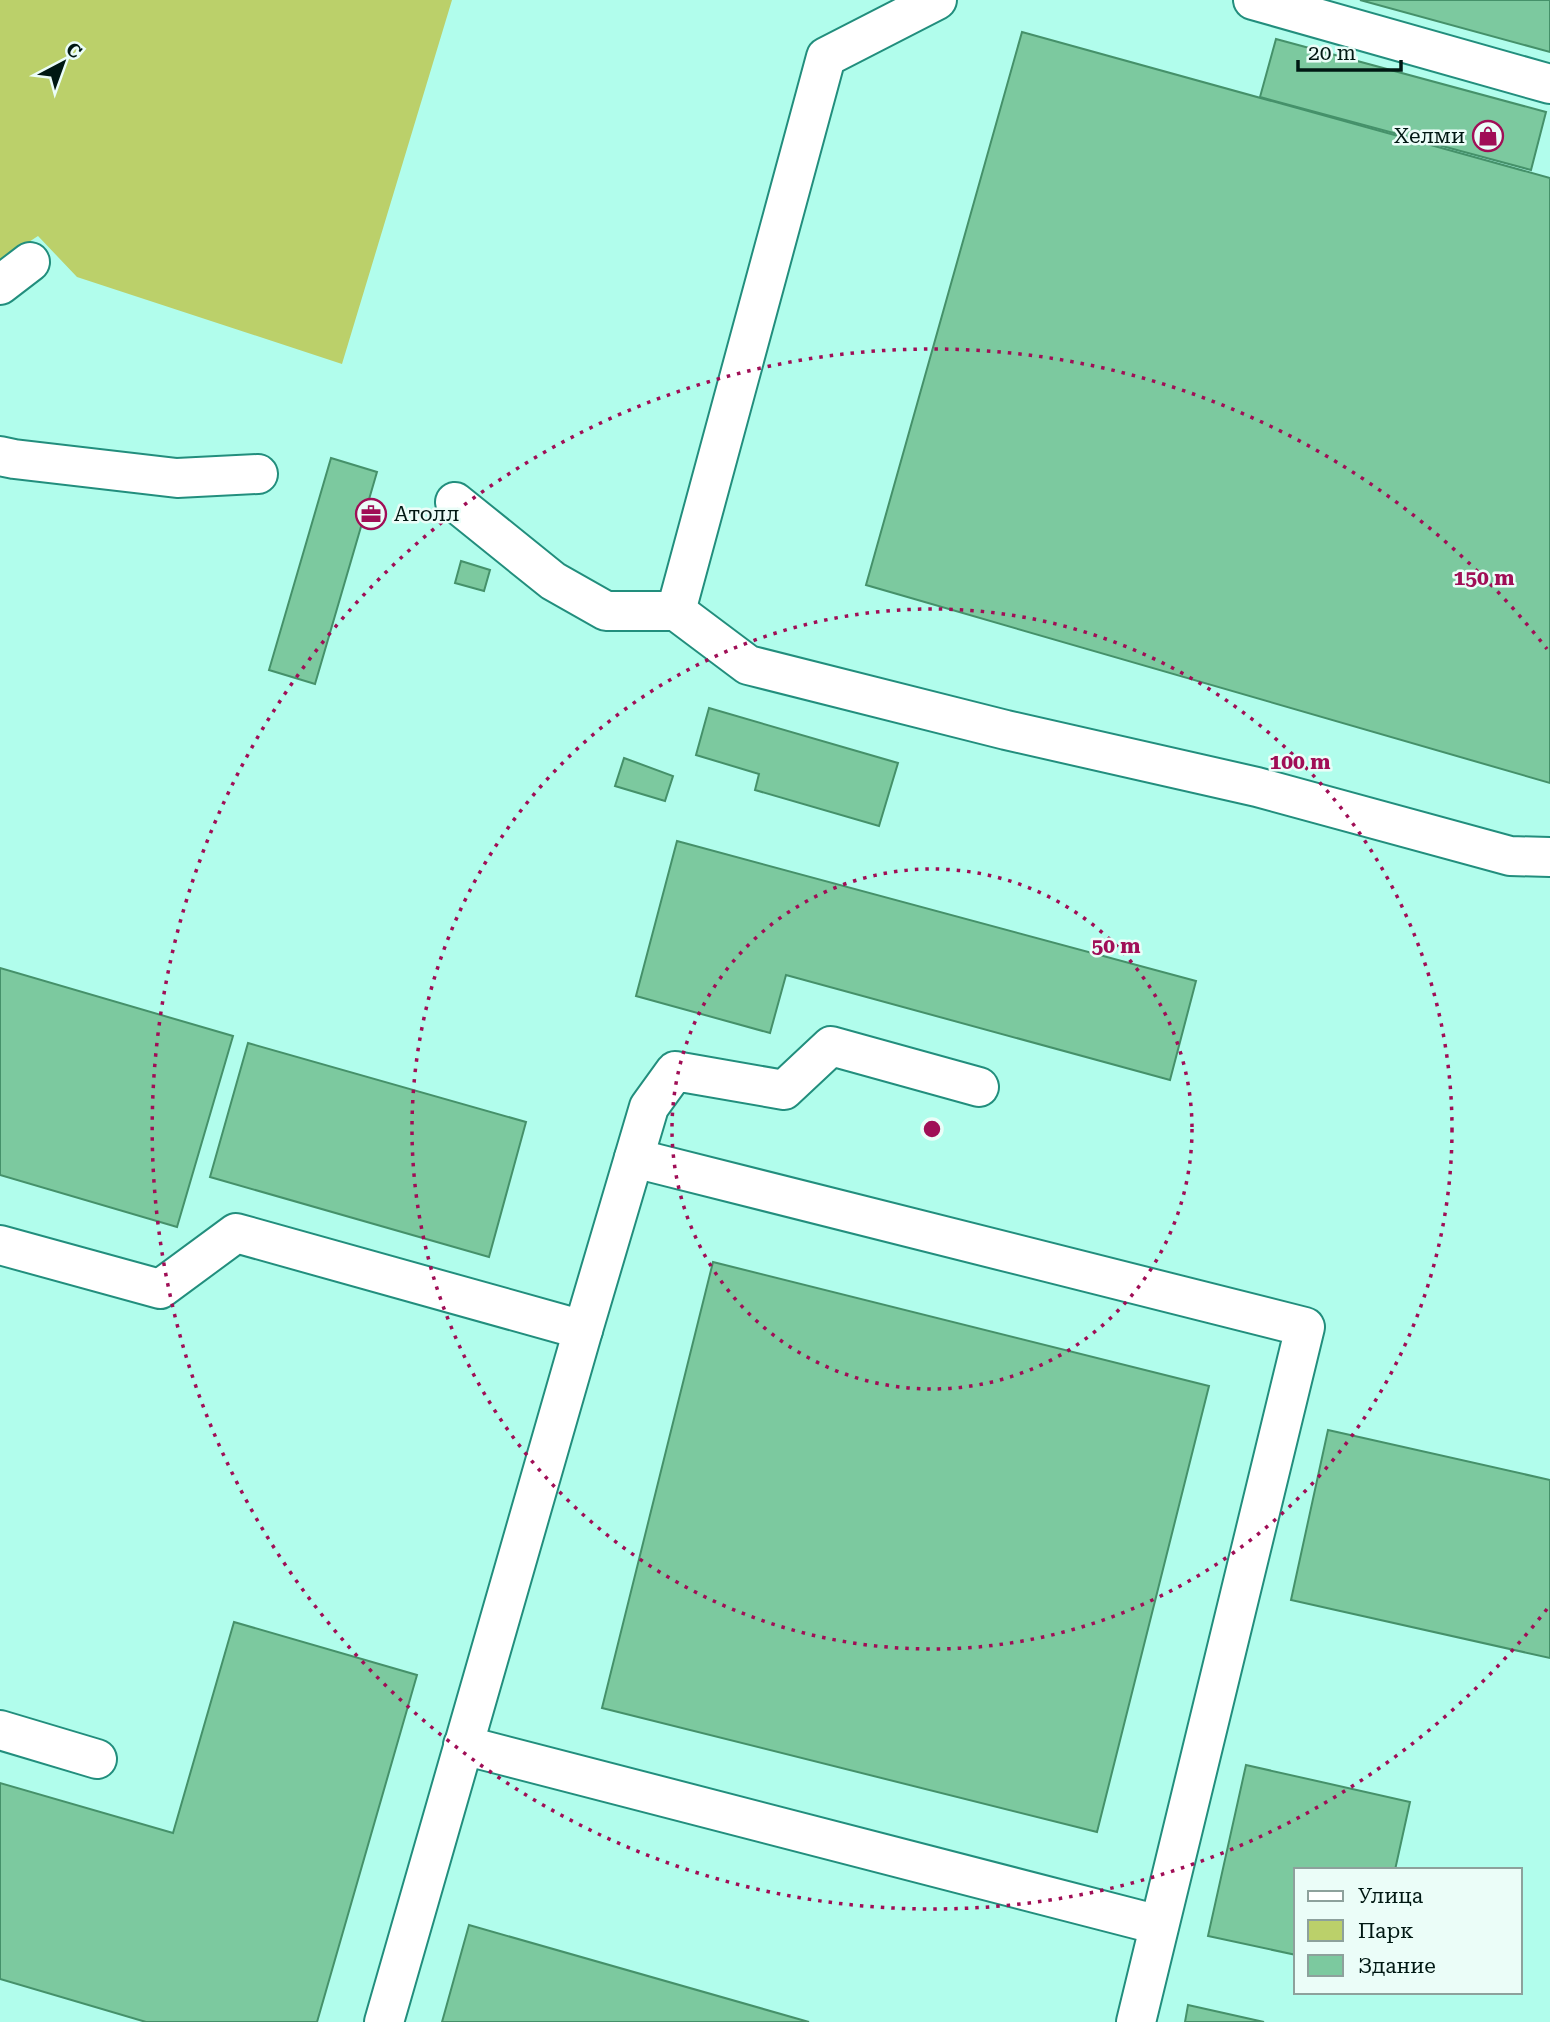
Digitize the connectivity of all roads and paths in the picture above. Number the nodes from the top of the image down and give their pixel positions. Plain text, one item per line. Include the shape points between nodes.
1 (937, 0) edge
2 (1253, 0) edge
3 (1550, 84) edge
4 (30, 262) dead end
5 (0, 285) edge
6 (0, 456) edge
7 (258, 474) dead end
8 (455, 502) dead end
9 (676, 611) junction
10 (1550, 857) edge
11 (979, 1087) dead end
12 (634, 1158) junction
13 (0, 1245) edge
14 (583, 1330) junction
15 (0, 1730) edge
16 (463, 1745) junction
17 (97, 1759) dead end
18 (1159, 1925) junction
19 (384, 2022) edge
20 (1136, 2022) edge

1 - 9 lane via 826,57
2 - 3 lane
4 - 5 lane
6 - 7 lane via 177,478
8 - 9 lane via 553,580 606,611
9 - 10 lane via 748,665 1257,787 1510,856
11 - 12 lane via 831,1046 784,1090 675,1071 649,1107
12 - 14 lane
12 - 18 lane via 1305,1327
13 - 14 lane via 160,1289 236,1233
14 - 16 lane
15 - 17 lane
16 - 18 lane
16 - 19 lane
18 - 20 lane

